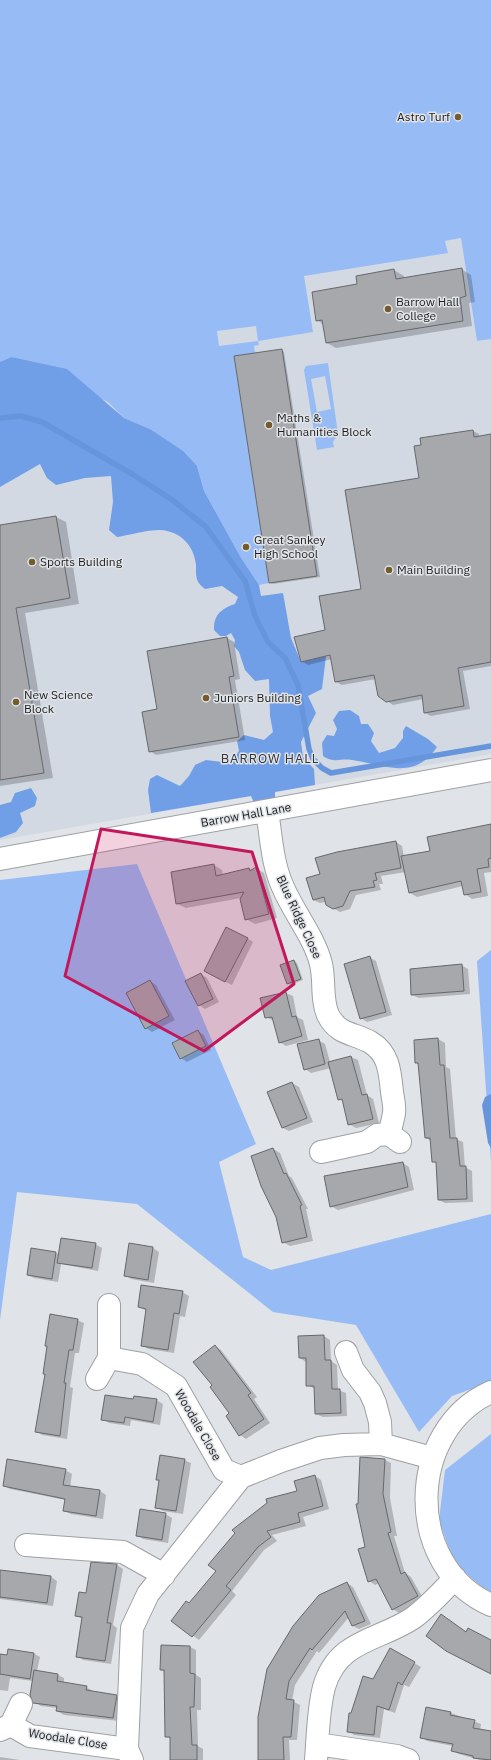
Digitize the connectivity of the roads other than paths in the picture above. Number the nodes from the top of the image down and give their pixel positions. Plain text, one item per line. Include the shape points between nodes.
1 (491, 770) edge
2 (266, 811) junction
3 (0, 859) edge
4 (319, 1150) dead end
5 (109, 1305) dead end
6 (346, 1352) dead end
7 (109, 1358) junction
8 (97, 1379) dead end
9 (491, 1392) edge
10 (381, 1444) junction
11 (432, 1458) junction
12 (241, 1477) junction
13 (26, 1545) dead end
14 (164, 1575) junction
15 (455, 1578) junction
16 (491, 1605) edge
17 (20, 1704) dead end
18 (5, 1728) edge
19 (317, 1752) edge
20 (130, 1754) edge
21 (408, 1760) edge

1 - 2 street, Barrow Hall Lane
2 - 3 street, Barrow Hall Lane
2 - 4 street, Blue Ridge Close via 282,885 321,963 328,1014 349,1035 377,1047 388,1064 395,1138 377,1135 367,1142
5 - 7 street
6 - 10 street via 353,1370 375,1403 380,1422
7 - 8 street
7 - 12 street, Woodale Close via 142,1364 176,1386 224,1470
9 - 11 street via 462,1412 445,1432
10 - 11 street
10 - 12 street via 320,1448
11 - 15 street via 426,1483 430,1532 443,1563
12 - 14 street, Woodale Close
13 - 14 street via 123,1552
14 - 20 street, Woodale Close via 148,1594 132,1628
15 - 16 street via 470,1592
15 - 19 street via 413,1618 359,1643 338,1661 324,1686 320,1703
17 - 18 street, Woodale Close
18 - 20 street, Woodale Close via 30,1736
19 - 21 street via 397,1756

